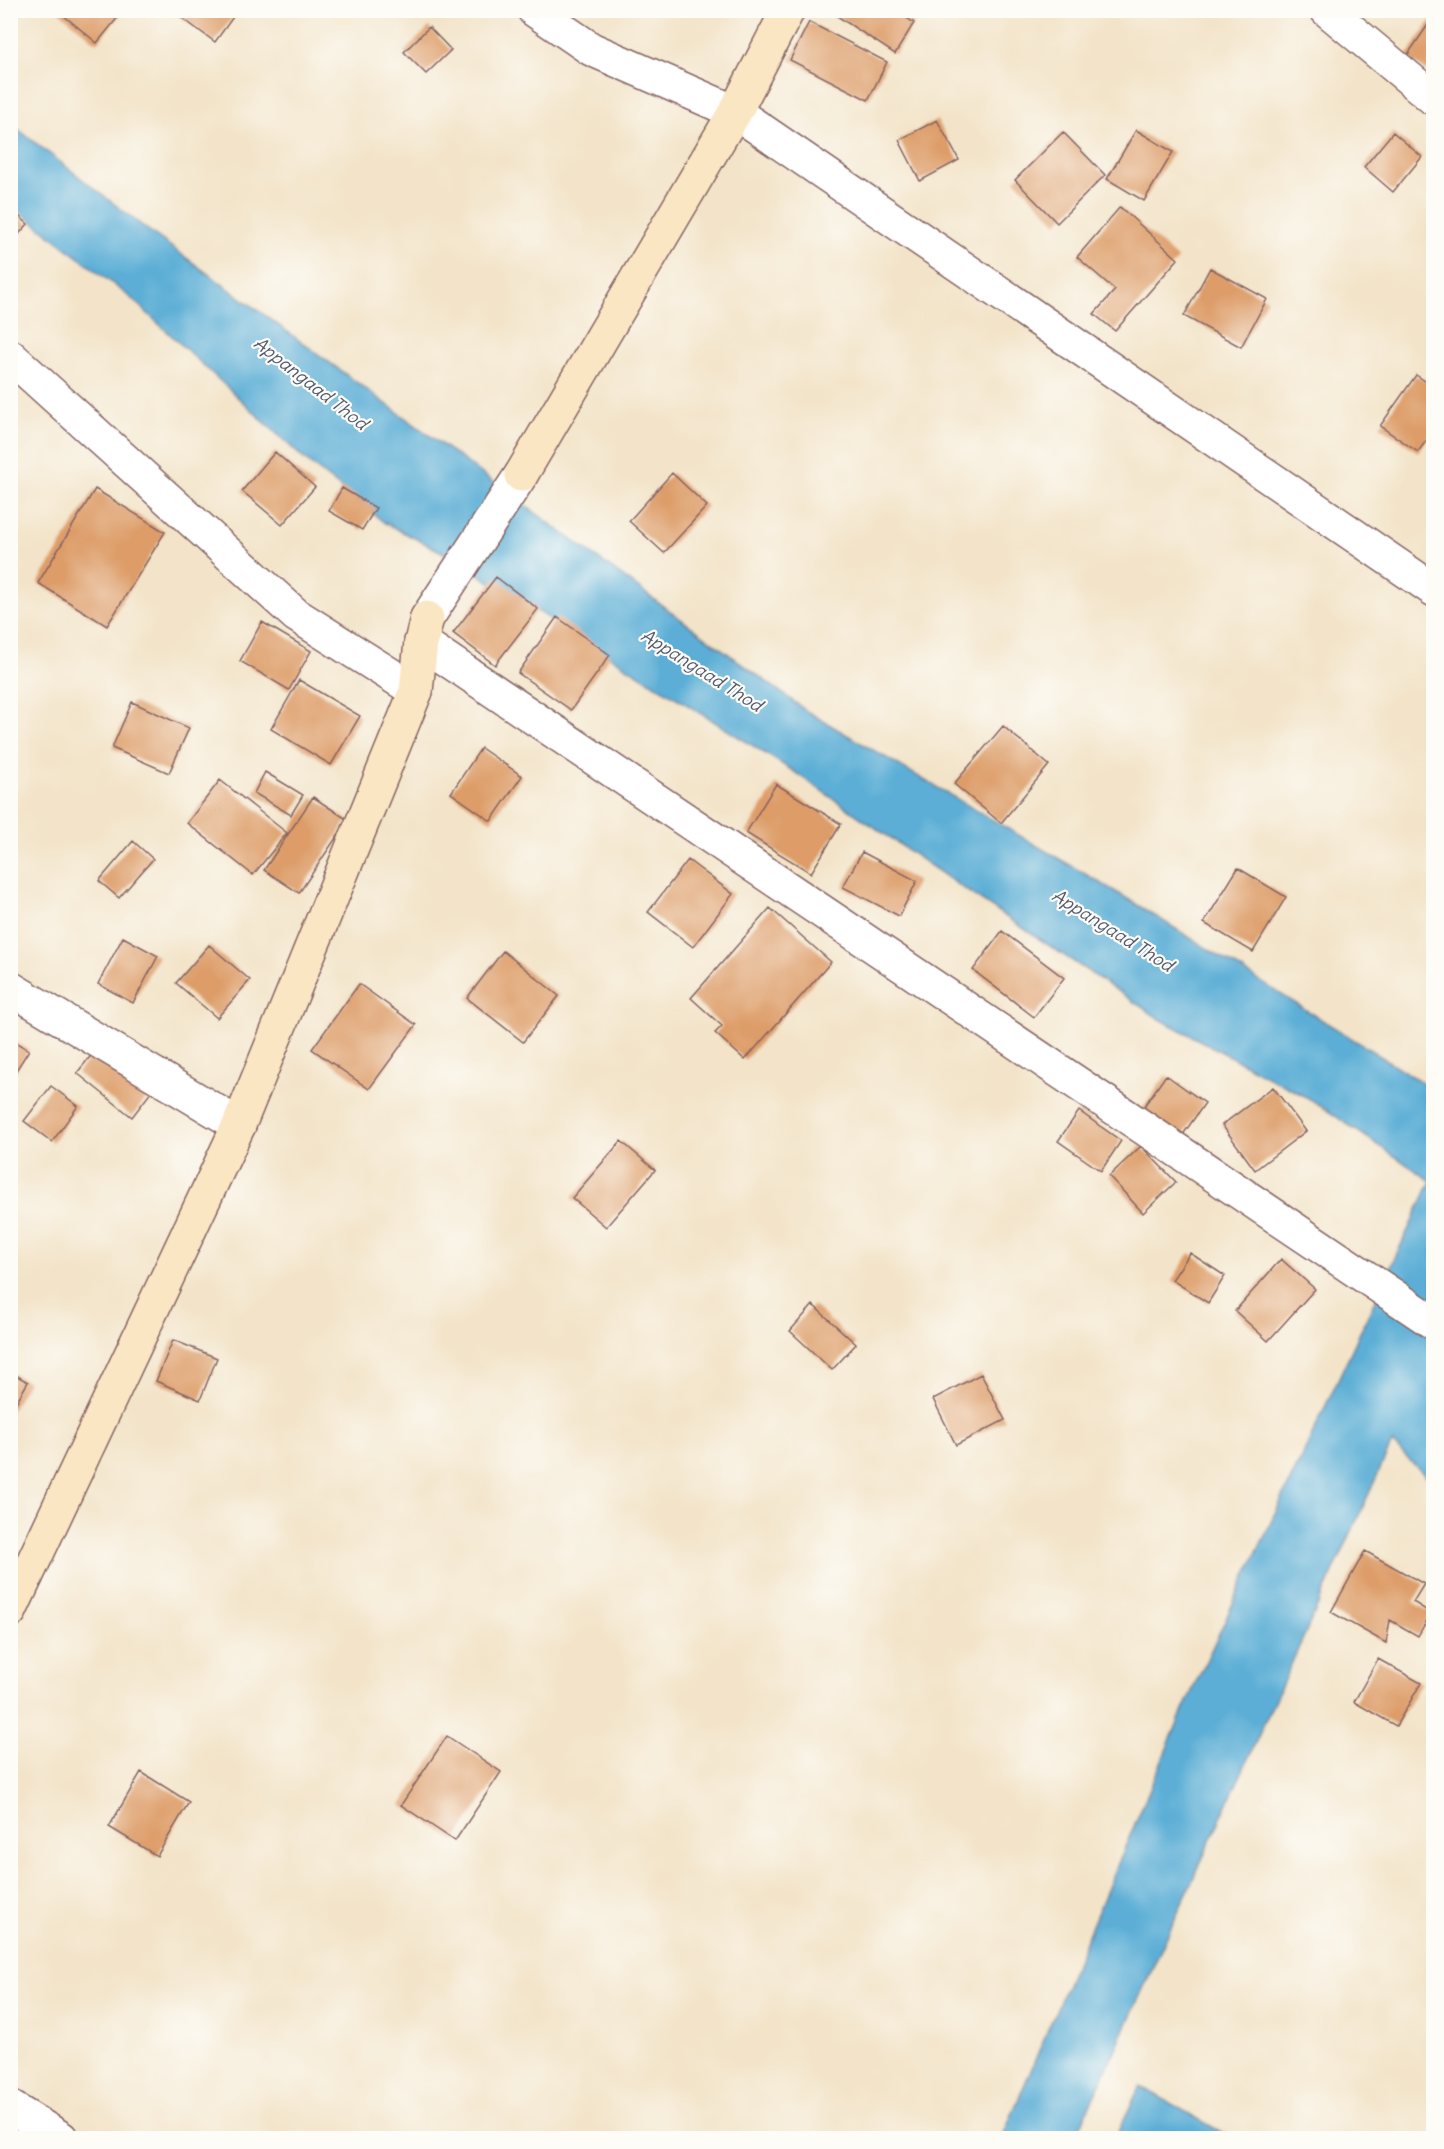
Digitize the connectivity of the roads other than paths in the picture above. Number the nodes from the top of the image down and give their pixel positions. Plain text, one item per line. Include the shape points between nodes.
1 (534, 10) edge
2 (788, 10) edge
3 (1327, 10) edge
4 (1434, 99) edge
5 (735, 112) junction
6 (10, 356) edge
7 (1434, 590) edge
8 (424, 630) junction
9 (416, 691) junction
10 (10, 988) edge
11 (240, 1125) junction
12 (1434, 1323) edge
13 (10, 1611) edge
14 (10, 2107) edge
15 (61, 2139) edge

1 - 5 street via 591,49
2 - 5 street
3 - 4 street
5 - 7 street
5 - 8 street via 521,475
6 - 9 street via 296,615
8 - 9 street
8 - 12 street
9 - 11 street
10 - 11 street
11 - 13 street
14 - 15 street

